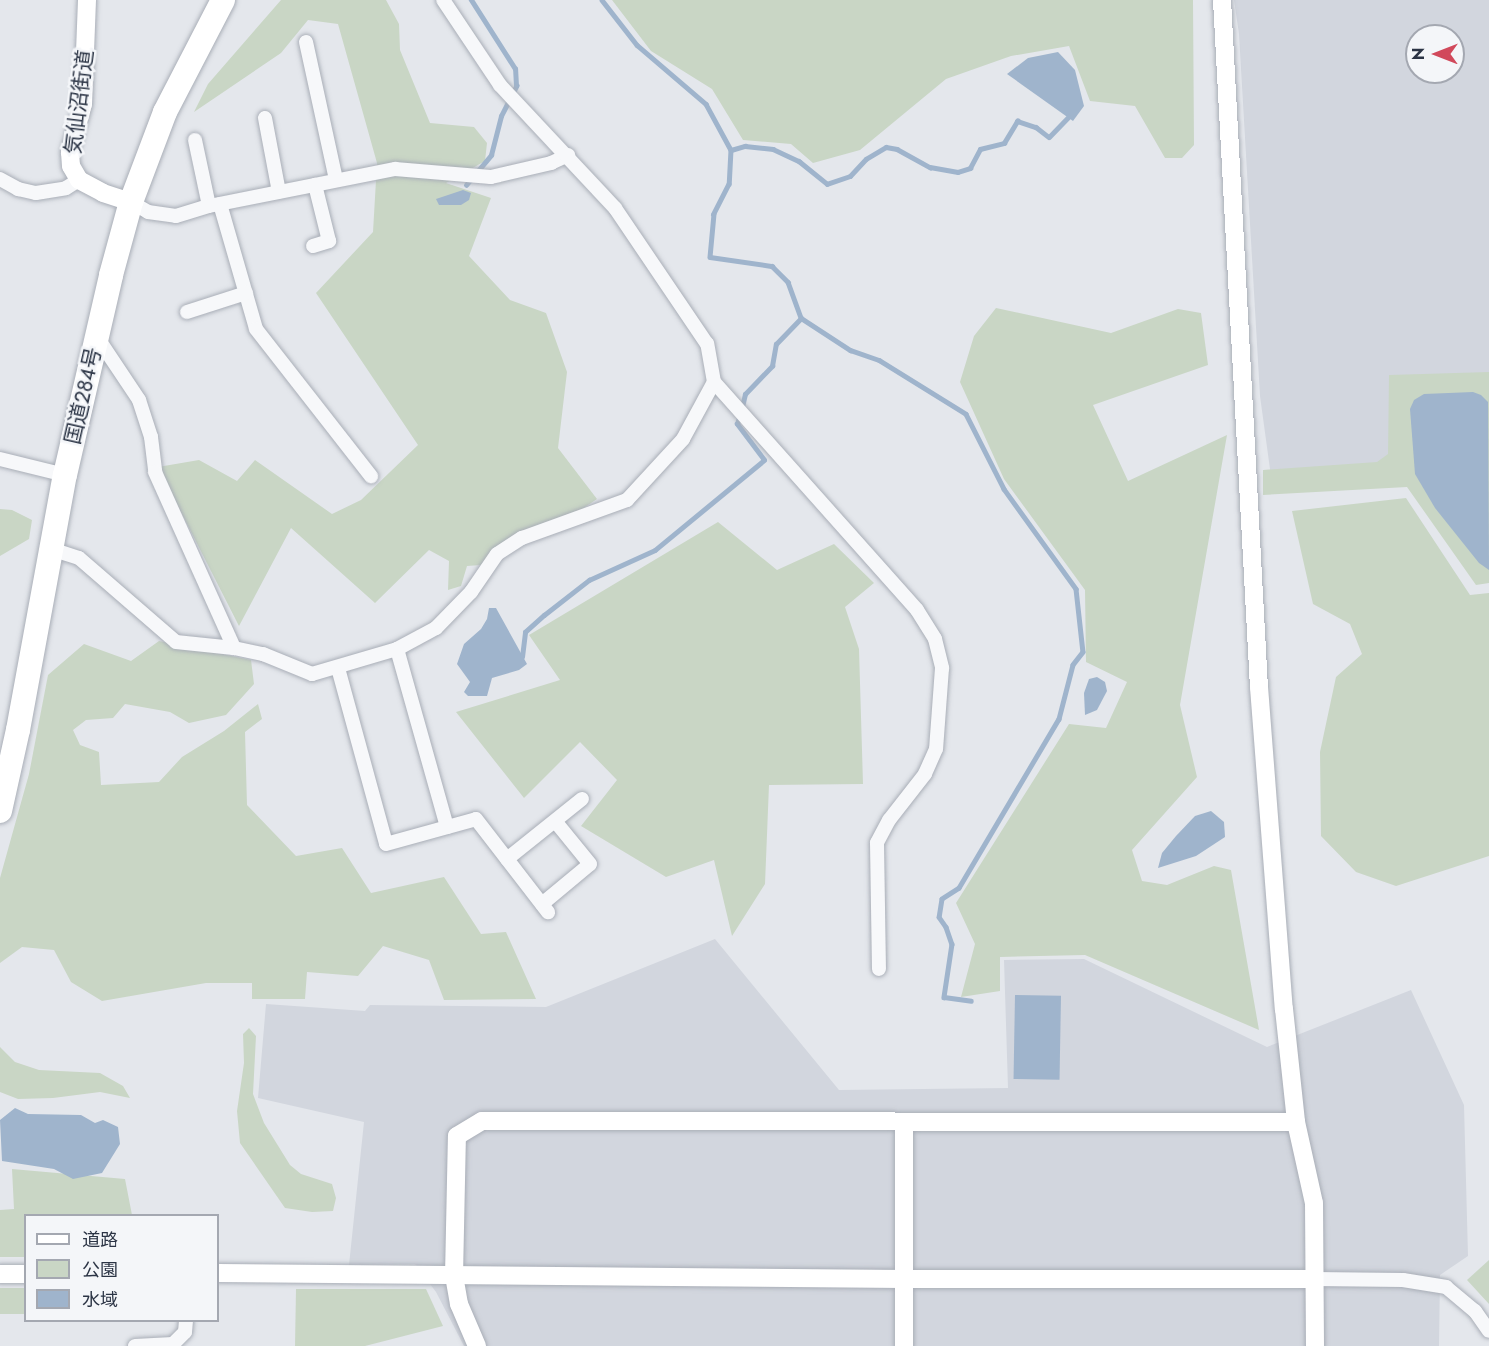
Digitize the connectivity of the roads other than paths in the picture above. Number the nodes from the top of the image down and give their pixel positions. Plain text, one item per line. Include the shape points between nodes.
1 (87, 0) edge
2 (223, 0) edge
3 (443, 0) edge
4 (1222, 0) edge
5 (306, 42) dead end
6 (265, 118) dead end
7 (195, 140) dead end
8 (568, 155) junction
9 (0, 179) edge
10 (79, 180) junction
11 (336, 180) junction
12 (315, 185) junction
13 (279, 192) junction
14 (131, 202) junction
15 (215, 205) junction
16 (313, 246) dead end
17 (246, 293) junction
18 (187, 312) dead end
19 (97, 337) junction
20 (714, 382) junction
21 (0, 459) edge
22 (65, 475) junction
23 (371, 476) dead end
24 (51, 549) junction
25 (234, 648) junction
26 (397, 649) junction
27 (338, 668) junction
28 (582, 799) dead end
29 (0, 811) edge
30 (555, 821) junction
31 (447, 827) junction
32 (507, 859) junction
33 (879, 969) dead end
34 (904, 1122) junction
35 (1296, 1122) junction
36 (219, 1273) edge
37 (0, 1274) edge
38 (24, 1274) edge
39 (454, 1276) junction
40 (904, 1279) junction
41 (1314, 1279) junction
42 (186, 1322) edge
43 (1489, 1331) edge
44 (135, 1346) edge
45 (477, 1346) edge
46 (904, 1346) edge
47 (1315, 1346) edge

1 - 10 street, 気仙沼街道 via 82,104 70,152 71,166
2 - 14 highway, 国道284号 via 165,112
3 - 8 street via 500,85
4 - 35 street via 1258,687
5 - 11 street
6 - 13 street
7 - 15 street
8 - 11 street via 551,163 491,177 395,169
8 - 20 street via 615,208 670,286 707,344
9 - 10 street via 36,193 66,189
10 - 14 street, 気仙沼街道
11 - 12 street
12 - 13 street
12 - 16 street via 329,241
13 - 15 street
14 - 15 street via 148,212 176,216
14 - 19 highway, 国道284号
15 - 17 street
17 - 18 street
17 - 23 street via 256,329
19 - 22 highway, 国道284号
19 - 25 street via 139,400 151,437 155,472
20 - 26 street via 683,439 627,500 522,538 497,554 471,592 436,628
20 - 33 street via 918,610 936,639 942,668 936,749 926,774 889,820 877,843
21 - 22 street
22 - 24 highway, 国道284号
24 - 25 street via 79,558 176,642
24 - 29 highway, 国道284号
25 - 27 street via 262,654 312,674
26 - 27 street
26 - 31 street
27 - 31 street via 386,844
28 - 30 street
30 - 32 street
30 - 32 street via 590,864 545,908
31 - 32 street via 476,819
34 - 35 street
34 - 39 street via 482,1121 457,1136
34 - 40 street
35 - 41 street via 1314,1203
36 - 39 street
37 - 38 street
39 - 40 street
39 - 45 street via 459,1304
40 - 41 street
40 - 46 street
41 - 43 street via 1403,1280 1446,1287 1475,1311
41 - 47 street
42 - 44 street via 185,1332 172,1344

